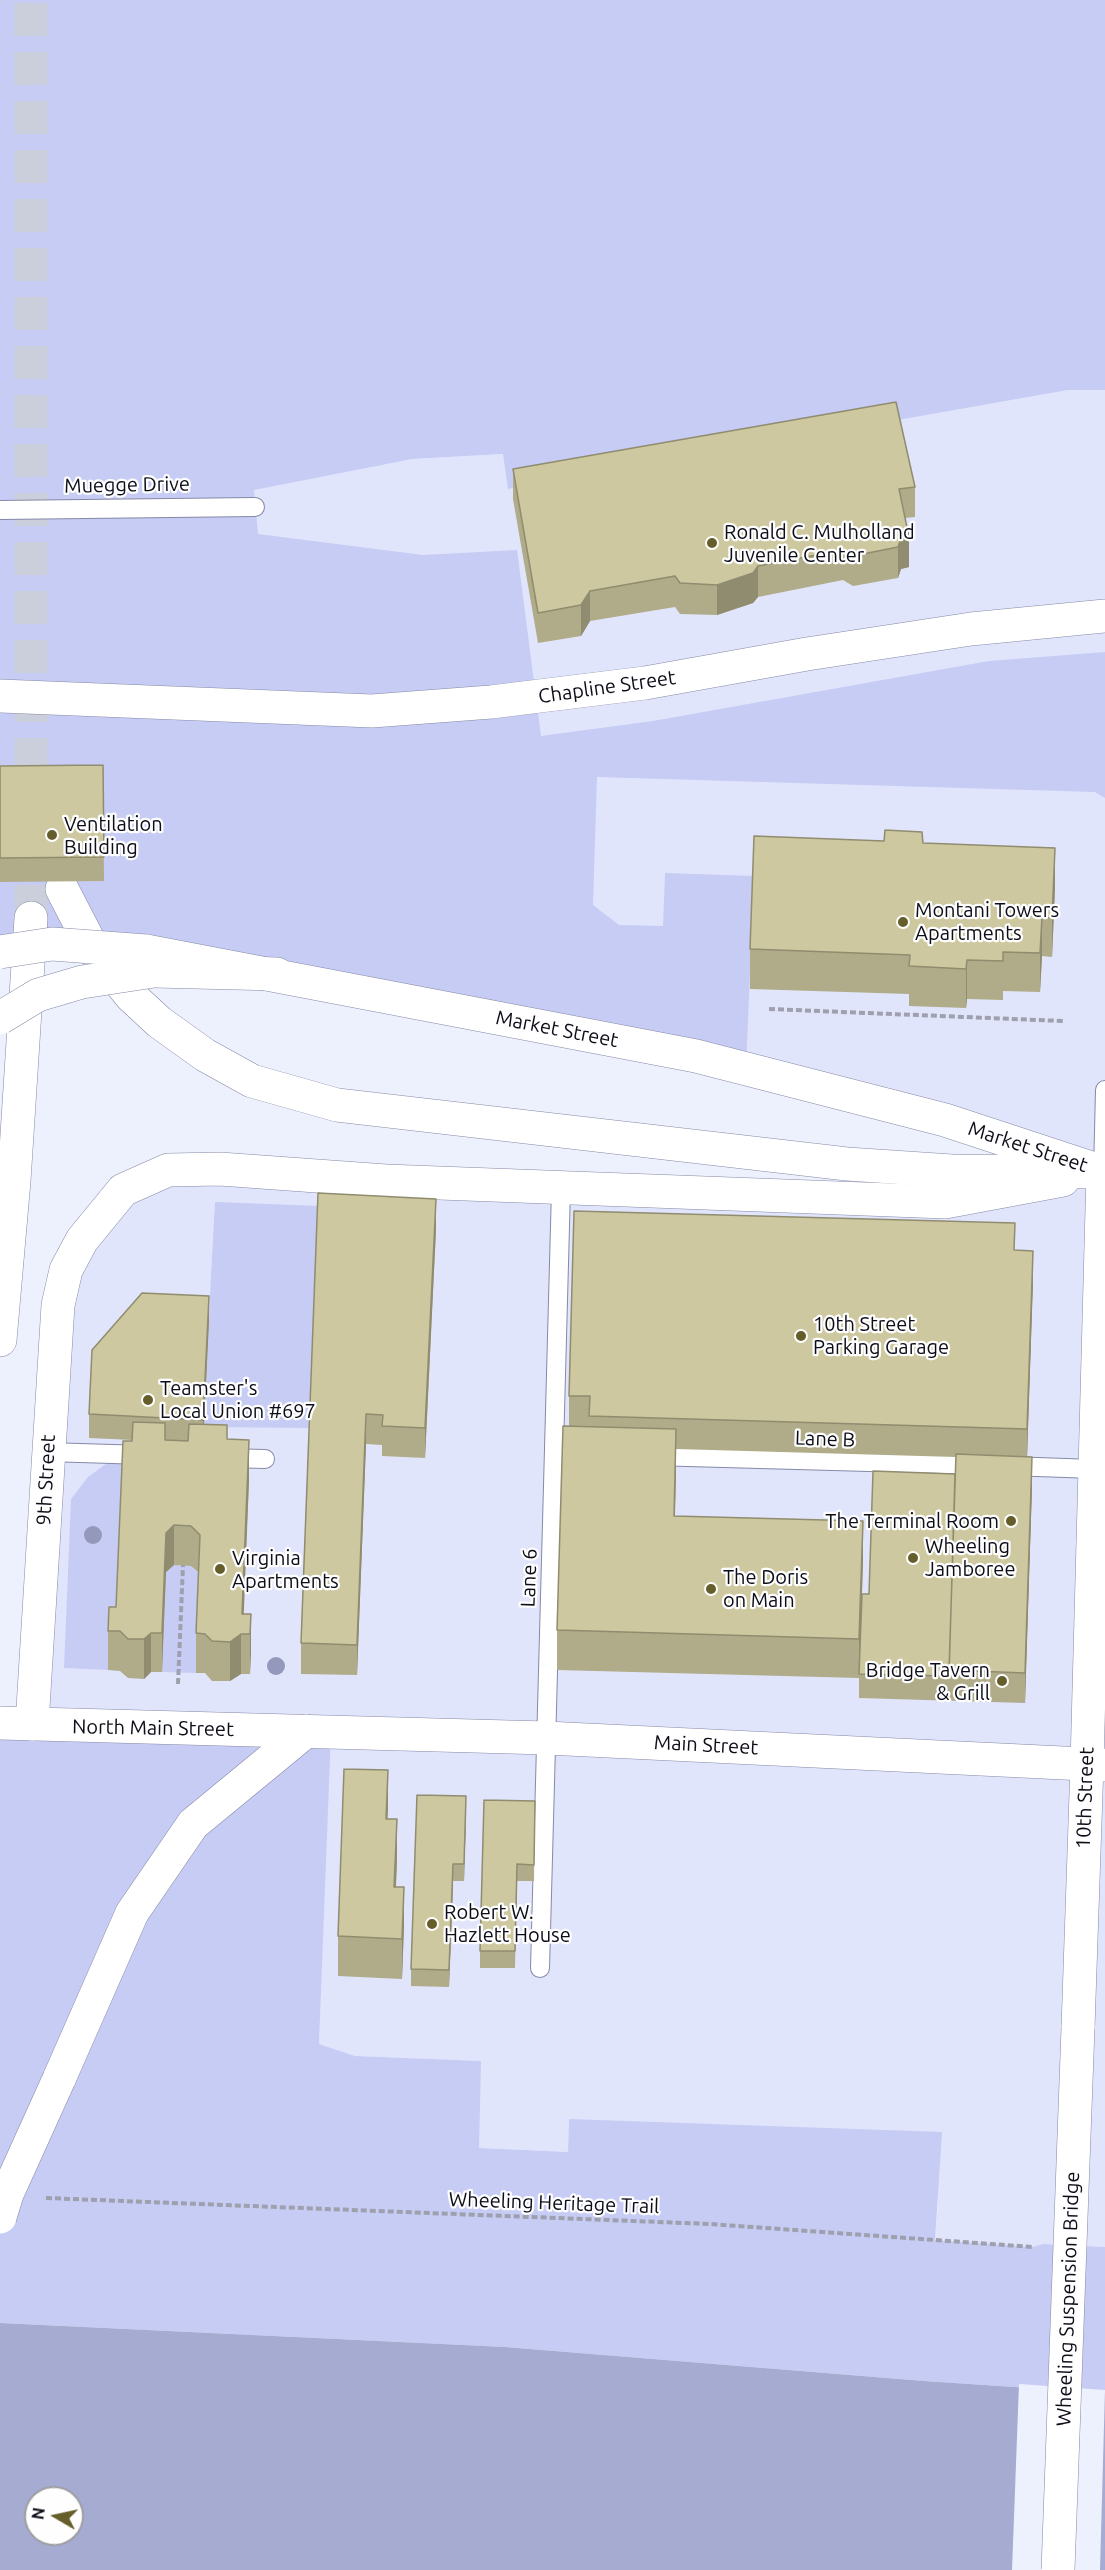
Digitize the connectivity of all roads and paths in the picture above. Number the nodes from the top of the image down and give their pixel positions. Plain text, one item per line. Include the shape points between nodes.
1 (255, 507) dead end
2 (0, 510) edge
3 (1105, 616) edge
4 (0, 696) edge
5 (62, 889) dead end
6 (31, 918) tunnel mouth
7 (0, 952) edge
8 (150, 961) junction
9 (769, 1009) dead end
10 (0, 1018) edge
11 (1063, 1021) dead end
12 (1105, 1090) edge
13 (1104, 1172) edge
14 (561, 1189) junction
15 (82, 1239) joint
16 (1102, 1325) edge
17 (0, 1340) edge
18 (48, 1452) junction
19 (160, 1456) edge
20 (628, 1456) edge
21 (207, 1457) edge
22 (265, 1459) dead end
23 (1094, 1469) junction
24 (183, 1565) edge
25 (178, 1684) dead end
26 (0, 1723) edge
27 (32, 1724) junction
28 (306, 1731) junction
29 (546, 1738) junction
30 (1096, 1764) edge
31 (540, 1968) dead end
32 (1078, 2028) joint
33 (36, 2198) dead end
34 (0, 2217) edge
35 (1042, 2248) dead end
36 (1058, 2570) edge

1 - 2 lane, Muegge Drive
3 - 4 main road, Chapline Street via 971,629 645,684 372,711
5 - 13 main road via 93,949 131,996 159,1022 205,1055 252,1081 337,1105 847,1164 952,1171
6 - 17 main road
7 - 8 main road, bridge via 52,944
8 - 10 main road, bridge via 38,995
8 - 13 main road, Market Street via 277,974 696,1056 945,1120
9 - 11 path
12 - 13 lane
13 - 14 main road, Market Street via 945,1202
13 - 16 main road, 10th Street
14 - 15 main road, Market Street via 220,1169 168,1170 123,1190
14 - 29 lane, Lane 6 via 562,1454
15 - 18 main road, 9th Street via 66,1270 58,1305
16 - 23 main road, 10th Street
18 - 19 lane
18 - 27 main road, 9th Street
20 - 23 lane, Lane B
21 - 22 lane
23 - 30 main road, 10th Street
24 - 25 path
26 - 27 main road, North Main Street
27 - 28 main road, North Main Street
28 - 29 main road, Main Street
28 - 34 main road, bridge via 194,1824 132,1913
29 - 30 main road, Main Street
29 - 31 lane, Lane 6
30 - 32 main road, 10th Street
32 - 36 main road, Wheeling Suspension Bridge, bridge
33 - 35 path, Wheeling Heritage Trail via 710,2224

